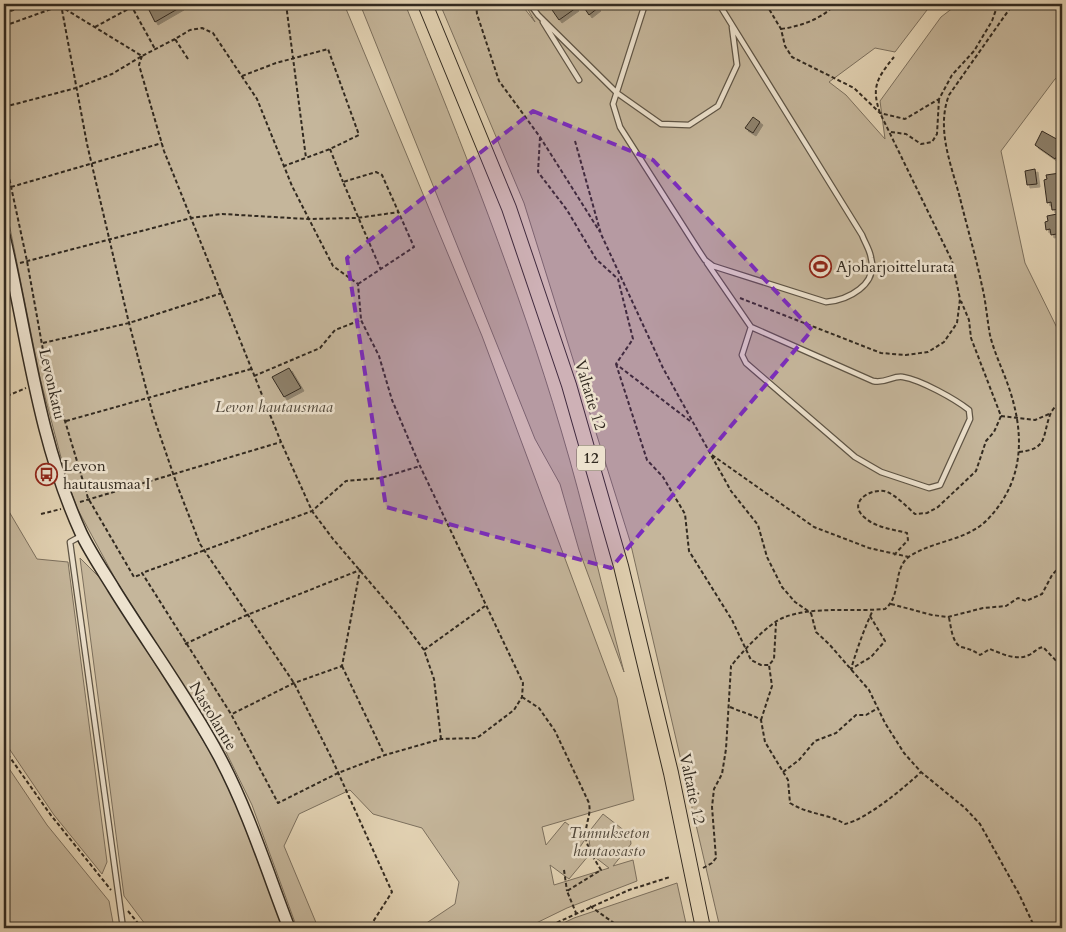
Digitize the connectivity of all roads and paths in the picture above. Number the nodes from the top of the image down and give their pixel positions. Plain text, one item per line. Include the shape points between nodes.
1 (33, 4) edge
2 (67, 4) edge
3 (286, 4) edge
4 (425, 4) edge
5 (476, 4) edge
6 (530, 4) edge
7 (645, 4) edge
8 (719, 4) edge
9 (766, 4) edge
10 (836, 4) edge
11 (998, 4) edge
12 (1013, 4) edge
13 (60, 5) edge
14 (131, 5) edge
15 (4, 13) edge
16 (538, 15) junction
17 (992, 21) junction
18 (731, 23) junction
19 (998, 25) junction
20 (4, 26) edge
21 (96, 27) junction
22 (781, 29) junction
23 (175, 39) junction
24 (155, 49) junction
25 (142, 56) junction
26 (894, 57) dead end
27 (292, 58) junction
28 (188, 59) dead end
29 (242, 76) junction
30 (578, 80) dead end
31 (76, 88) junction
32 (617, 93) junction
33 (939, 99) junction
34 (4, 107) edge
35 (880, 113) junction
36 (890, 132) junction
37 (540, 137) junction
38 (575, 141) dead end
39 (162, 143) junction
40 (330, 149) junction
41 (4, 154) edge
42 (306, 158) junction
43 (92, 164) junction
44 (284, 166) junction
45 (343, 182) junction
46 (10, 187) junction
47 (399, 212) junction
48 (191, 218) junction
49 (357, 218) junction
50 (308, 220) junction
51 (601, 234) junction
52 (4, 236) edge
53 (110, 241) junction
54 (705, 260) junction
55 (27, 261) junction
56 (11, 265) junction
57 (381, 270) junction
58 (358, 284) junction
59 (222, 293) junction
60 (728, 293) junction
61 (960, 299) junction
62 (361, 320) junction
63 (129, 323) junction
64 (751, 327) junction
65 (43, 343) junction
66 (616, 364) junction
67 (251, 369) junction
68 (254, 376) junction
69 (148, 397) junction
70 (1062, 400) edge
71 (1050, 413) junction
72 (1001, 416) junction
73 (1016, 419) junction
74 (65, 421) junction
75 (692, 422) junction
76 (281, 442) junction
77 (1018, 452) junction
78 (712, 455) junction
79 (420, 466) junction
80 (172, 473) junction
81 (88, 498) junction
82 (70, 506) junction
83 (312, 511) junction
84 (41, 514) dead end
85 (82, 535) junction
86 (204, 549) junction
87 (894, 555) junction
88 (909, 557) junction
89 (1062, 564) edge
90 (360, 570) junction
91 (142, 573) junction
92 (891, 604) junction
93 (485, 606) junction
94 (873, 610) junction
95 (811, 613) junction
96 (247, 615) junction
97 (870, 616) junction
98 (948, 617) junction
99 (776, 622) junction
100 (185, 644) junction
101 (424, 650) junction
102 (745, 650) junction
103 (769, 665) junction
104 (342, 666) junction
105 (1062, 667) edge
106 (851, 669) junction
107 (294, 683) junction
108 (522, 697) junction
109 (730, 707) junction
110 (879, 708) junction
111 (231, 714) junction
112 (761, 720) junction
113 (442, 740) junction
114 (4, 749) edge
115 (384, 755) junction
116 (783, 772) junction
117 (922, 772) junction
118 (338, 773) junction
119 (703, 868) dead end
120 (564, 870) dead end
121 (670, 877) dead end
122 (567, 891) junction
123 (117, 899) junction
124 (590, 906) junction
125 (576, 913) junction
126 (122, 928) edge
127 (142, 928) edge
128 (289, 928) edge
129 (369, 928) edge
130 (544, 928) edge
131 (625, 928) edge
132 (704, 928) edge
133 (1035, 928) edge

1 - 15 path
2 - 13 path
3 - 27 path
4 - 132 highway, Valtatie 12 / 12 via 508,208 575,404 638,632
5 - 37 path via 500,82
6 - 16 lane
7 - 32 lane
8 - 18 lane
9 - 22 path
10 - 22 path via 810,22
11 - 17 path
12 - 19 path
13 - 20 path
13 - 21 path
13 - 31 path
14 - 21 path
14 - 24 path
16 - 30 lane
16 - 32 lane
17 - 19 path
17 - 33 path via 974,50 952,75
18 - 32 lane via 737,65 718,106 689,125 661,124
18 - 54 lane via 862,235 872,259 869,276 858,292 840,301 826,302 713,266
19 - 73 path via 949,95 943,123 982,286 990,335
21 - 25 path
22 - 35 path via 792,57 854,88
23 - 24 path
23 - 28 path
23 - 29 path via 190,30 202,28 213,33
24 - 25 path
25 - 31 path via 112,74
25 - 39 path via 139,65
26 - 35 path via 880,74 874,95
27 - 29 path
27 - 40 path via 328,49 359,135
27 - 42 path
29 - 44 path via 257,100
31 - 34 path
31 - 43 path
32 - 54 lane via 613,104 620,128
33 - 35 path via 905,119
33 - 36 path via 937,134 932,142 921,144 906,134
35 - 36 path
36 - 61 path via 952,261
37 - 51 path
37 - 66 path via 538,172 567,210 596,259 618,279 633,339
38 - 51 path
39 - 43 path
39 - 48 path
40 - 42 path
40 - 45 path
41 - 46 path
42 - 44 path
43 - 46 path
43 - 53 path
44 - 50 path
45 - 47 path via 376,172 382,176
45 - 49 path
46 - 55 path
47 - 49 path
47 - 57 path via 414,247
48 - 50 path via 222,214
48 - 53 path
48 - 59 path
49 - 50 path
49 - 57 path
50 - 58 path via 333,266
51 - 75 path via 663,368
52 - 56 main road, Levonkatu
53 - 55 path
53 - 63 path
54 - 60 lane
55 - 56 path
55 - 65 path
56 - 82 main road, Levonkatu via 34,385
57 - 58 path
58 - 62 path
59 - 63 path
59 - 67 path
60 - 61 path via 881,353 906,355 928,352 944,342 958,323
60 - 64 lane
61 - 72 path via 969,320 970,338
62 - 68 path via 335,330 320,348
62 - 79 path via 379,356 392,400
63 - 65 path
63 - 69 path
64 - 64 lane via 874,381 883,383 901,376 911,379 969,410 970,419 940,485 929,488 882,472 855,457 746,363 742,355
65 - 74 path via 48,378
66 - 75 path
66 - 102 path via 647,460 663,477 685,514 689,551 732,620
67 - 68 path
67 - 69 path
68 - 76 path
69 - 74 path
69 - 80 path
70 - 71 path
71 - 73 path via 1035,420
71 - 77 path via 1048,431 1041,443 1032,450
72 - 73 path
72 - 87 path via 986,441 976,471 957,491 927,513 915,514 885,491 872,491 861,498 859,512 864,517 877,526 907,533 908,540
73 - 77 path
74 - 81 path
75 - 78 path
76 - 80 path
76 - 83 path
77 - 88 path via 1011,488 987,520 971,532
78 - 87 path via 814,527 847,542
78 - 95 path via 731,491 758,525 767,557 782,587 794,602
79 - 83 path via 381,478 346,481
79 - 93 path
80 - 81 path
80 - 86 path
81 - 82 path
81 - 91 path via 134,577
82 - 84 path
82 - 85 main road, Levonkatu
83 - 86 path
83 - 90 path
85 - 123 lane via 70,542
85 - 128 main road, Nastolantie via 219,756 244,808
86 - 91 path
86 - 96 path
87 - 88 path
88 - 92 path via 902,568
89 - 98 path via 1042,594 1026,600 1018,598 1006,606 982,608
90 - 96 path
90 - 101 path
90 - 104 path
91 - 100 path
92 - 94 path via 885,609
92 - 98 path
93 - 101 path
93 - 108 path via 523,683
94 - 95 path
94 - 97 path
95 - 99 path via 785,617
95 - 106 path via 816,632
96 - 100 path
96 - 107 path
97 - 106 path
97 - 106 path via 885,641 871,657
98 - 105 path via 956,643 980,655 990,649 1013,657 1024,657 1043,647
99 - 102 path
99 - 103 path via 774,659
100 - 111 path
101 - 113 path via 434,679
102 - 103 path via 751,660
102 - 109 path via 731,666
103 - 112 path via 772,686
104 - 107 path
104 - 115 path
106 - 110 path
107 - 111 path
107 - 118 path
108 - 113 path via 514,710 477,738
108 - 122 path via 539,708 555,731 591,812 585,832 591,856 601,870
109 - 112 path
109 - 119 path via 722,774 714,789 712,807 716,858
110 - 116 path via 856,715 836,733 815,741 799,760
110 - 117 path via 894,740
111 - 118 path via 278,803
112 - 116 path via 765,742
113 - 115 path
114 - 123 path
115 - 118 path
116 - 117 path via 788,780 790,802 803,811 833,816 845,824 857,821
117 - 133 path via 955,798 980,824
118 - 129 path via 392,892
120 - 122 path
121 - 124 path
122 - 125 path
123 - 126 lane
123 - 127 path
124 - 125 path
124 - 131 path
125 - 130 path

